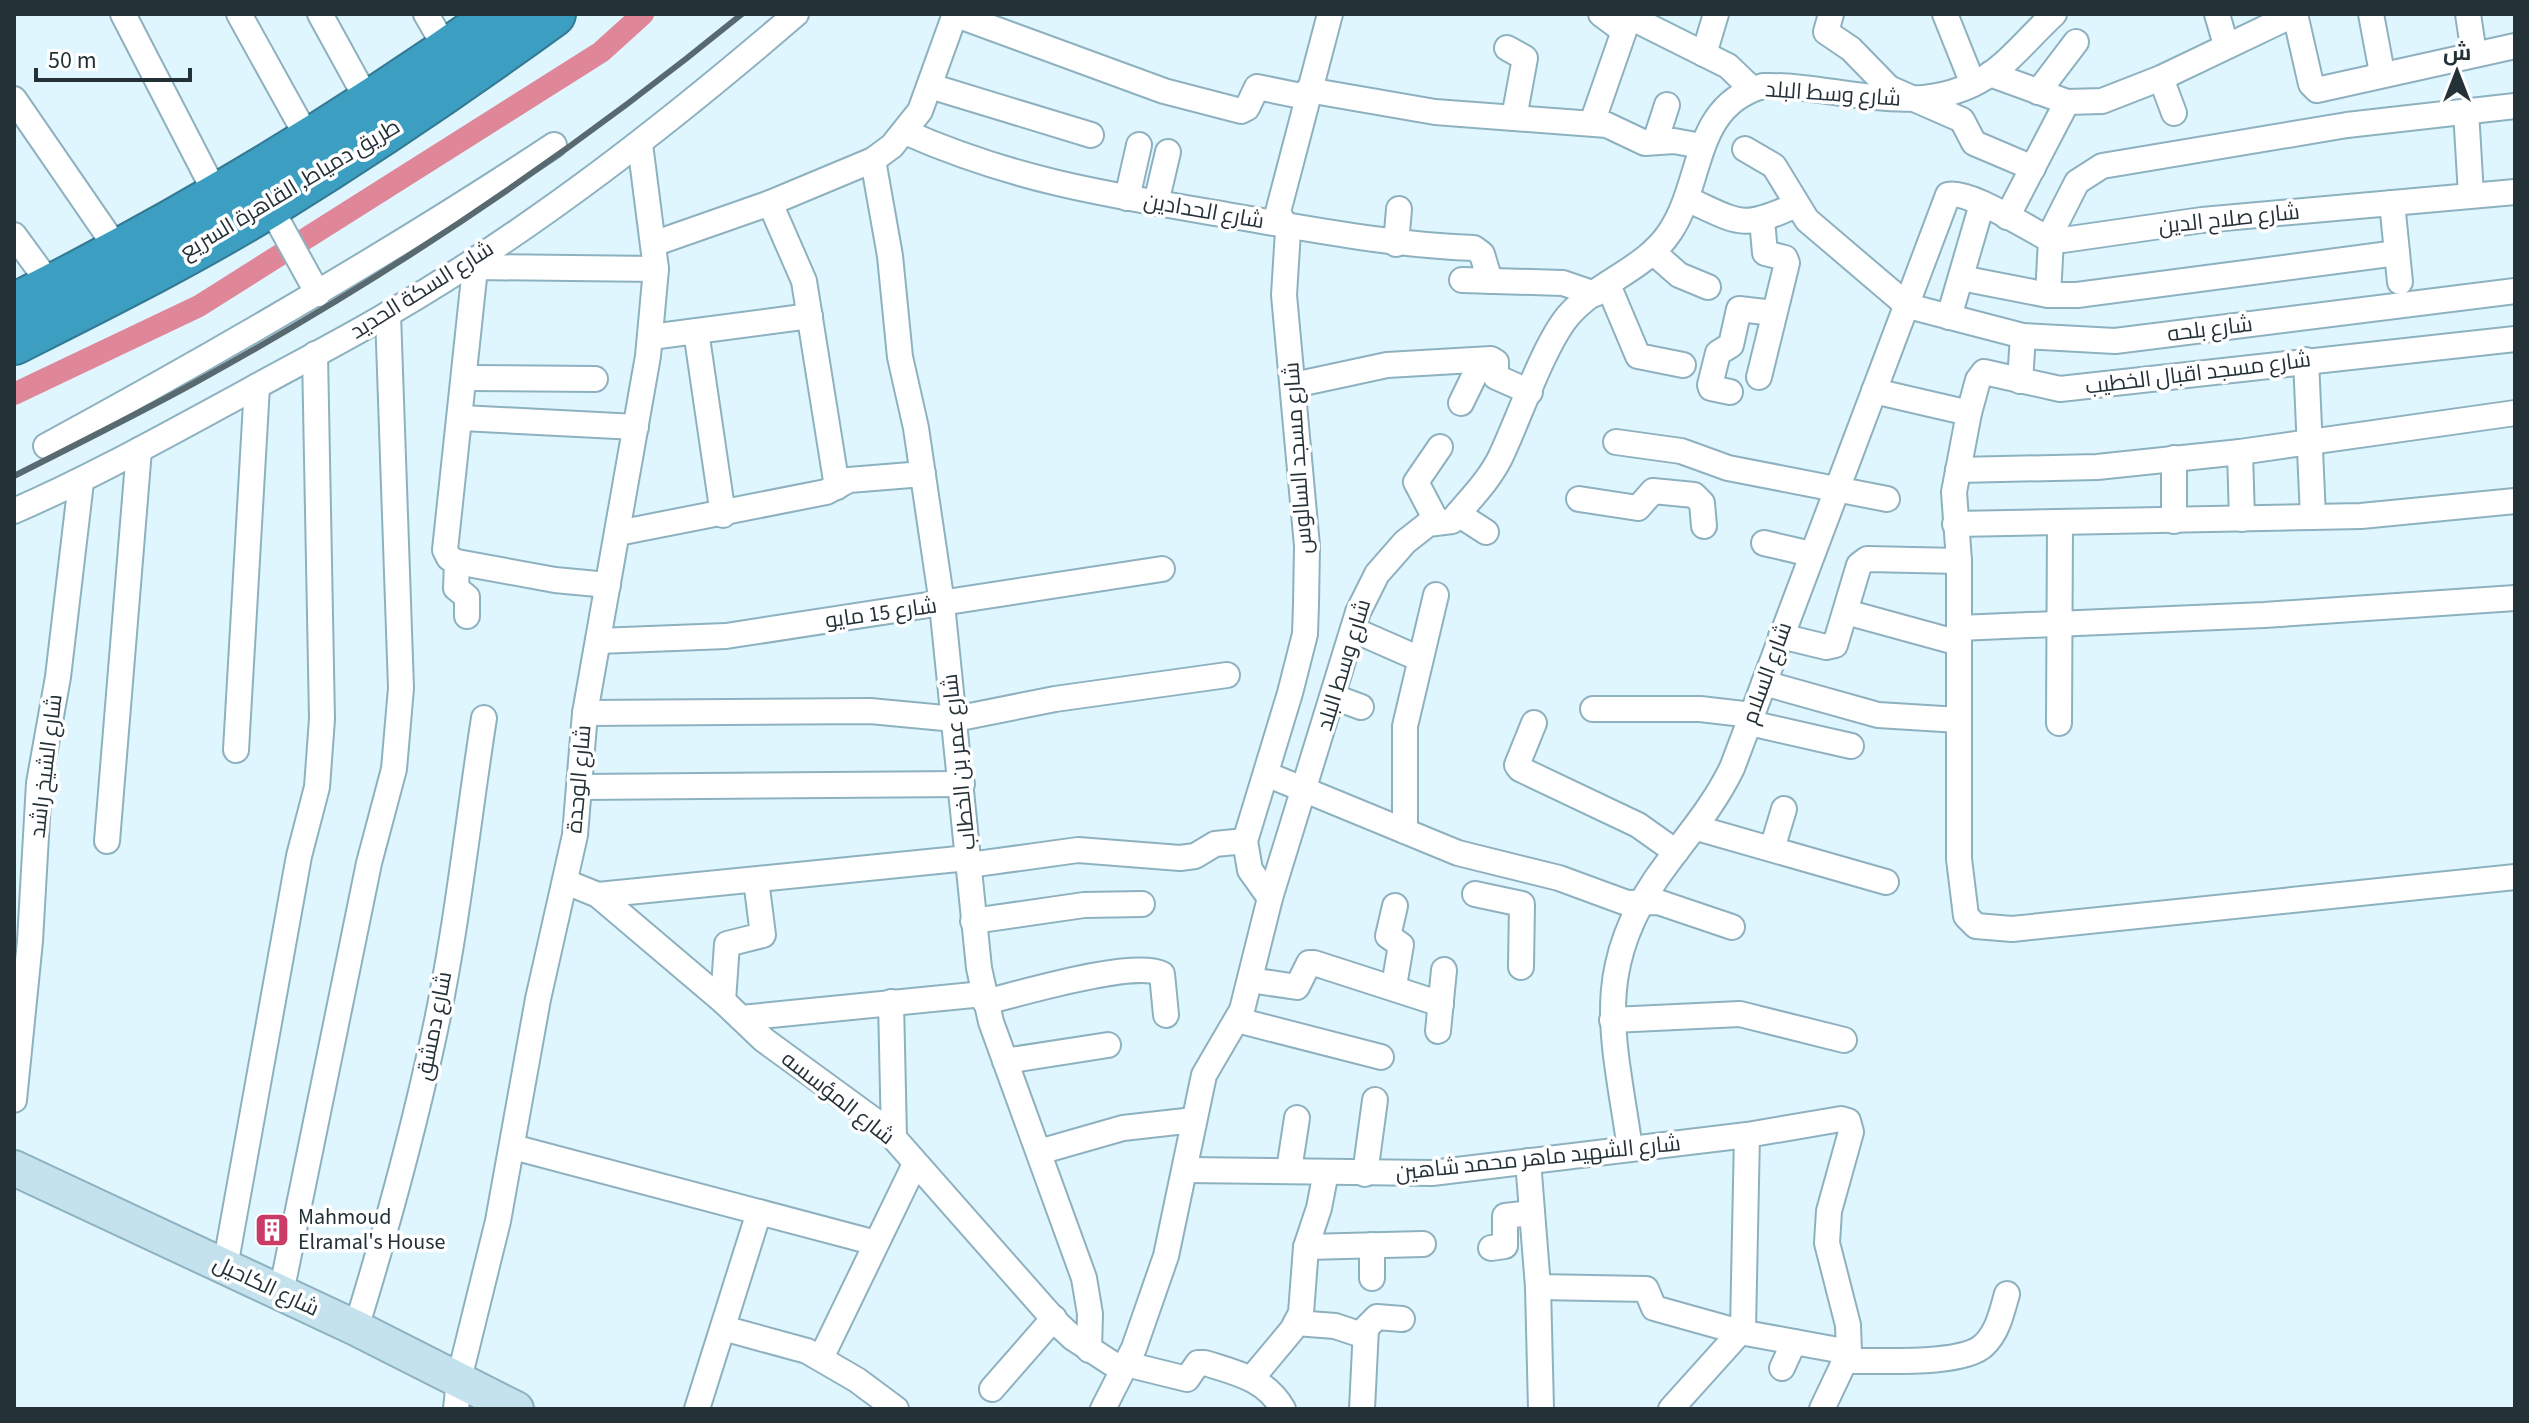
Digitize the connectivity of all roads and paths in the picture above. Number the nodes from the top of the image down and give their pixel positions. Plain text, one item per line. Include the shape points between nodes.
1 (123, 14) edge
2 (239, 14) edge
3 (320, 14) edge
4 (426, 14) edge
5 (553, 14) edge
6 (796, 14) edge
7 (955, 14) edge
8 (1330, 14) edge
9 (1601, 14) edge
10 (1716, 14) edge
11 (1831, 14) edge
12 (1945, 14) edge
13 (2054, 14) edge
14 (2217, 14) edge
15 (2295, 14) edge
16 (2371, 14) edge
17 (2468, 14) edge
18 (498, 15) edge
19 (1629, 20) edge
20 (2076, 42) dead end
21 (2226, 45) junction
22 (2515, 46) edge
23 (1507, 48) dead end
24 (448, 52) junction
25 (1704, 54) junction
26 (2474, 54) junction
27 (2382, 73) junction
28 (2161, 78) junction
29 (1982, 79) junction
30 (930, 86) junction
31 (1752, 89) junction
32 (2038, 92) junction
33 (1307, 94) junction
34 (14, 99) edge
35 (1913, 99) junction
36 (2067, 102) junction
37 (370, 105) junction
38 (1667, 105) dead end
39 (2515, 106) edge
40 (2466, 111) junction
41 (2174, 113) dead end
42 (1514, 118) junction
43 (1592, 123) junction
44 (905, 132) junction
45 (1091, 135) dead end
46 (310, 142) junction
47 (1655, 142) junction
48 (640, 144) junction
49 (554, 145) dead end
50 (1139, 145) dead end
51 (1701, 146) junction
52 (1745, 149) dead end
53 (1168, 152) dead end
54 (873, 160) junction
55 (2033, 168) junction
56 (2515, 192) edge
57 (2471, 195) junction
58 (218, 198) junction
59 (1127, 198) junction
60 (1687, 199) junction
61 (770, 203) junction
62 (1156, 203) junction
63 (2392, 203) junction
64 (1982, 204) junction
65 (269, 205) junction
66 (1796, 205) junction
67 (1399, 209) dead end
68 (2007, 217) junction
69 (1762, 220) junction
70 (1287, 225) junction
71 (14, 235) edge
72 (2050, 239) junction
73 (653, 244) junction
74 (1396, 244) junction
75 (120, 253) junction
76 (1654, 253) junction
77 (2397, 253) junction
78 (476, 263) junction
79 (656, 269) junction
80 (1961, 278) junction
81 (1462, 280) dead end
82 (1490, 281) junction
83 (2400, 282) dead end
84 (1708, 287) dead end
85 (1601, 290) junction
86 (2515, 291) edge
87 (318, 294) junction
88 (2054, 295) junction
89 (33, 297) edge
90 (1908, 306) junction
91 (1774, 313) junction
92 (388, 314) junction
93 (810, 316) junction
94 (1949, 317) junction
95 (696, 331) junction
96 (2023, 336) junction
97 (651, 337) junction
98 (2515, 339) edge
99 (2058, 340) junction
100 (14, 342) edge
101 (315, 354) junction
102 (1482, 360) junction
103 (2306, 360) junction
104 (1683, 365) dead end
105 (1759, 377) dead end
106 (465, 378) junction
107 (595, 379) dead end
108 (2020, 381) junction
109 (1294, 385) junction
110 (257, 386) junction
111 (1874, 391) junction
112 (1530, 392) junction
113 (1730, 392) dead end
114 (1461, 403) dead end
115 (1969, 413) junction
116 (2515, 413) edge
117 (462, 418) junction
118 (636, 427) junction
119 (1616, 442) dead end
120 (2309, 442) junction
121 (46, 446) dead end
122 (1440, 447) dead end
123 (139, 450) junction
124 (2240, 452) junction
125 (2174, 458) junction
126 (1706, 460) junction
127 (1958, 470) junction
128 (923, 474) junction
129 (81, 482) junction
130 (837, 487) junction
131 (1836, 488) junction
132 (1698, 497) junction
133 (1579, 499) dead end
134 (1887, 499) dead end
135 (2515, 501) edge
136 (14, 511) edge
137 (723, 515) junction
138 (2313, 517) junction
139 (1447, 518) junction
140 (2242, 519) junction
141 (2174, 521) junction
142 (2060, 523) junction
143 (1955, 524) junction
144 (1704, 526) dead end
145 (1486, 532) dead end
146 (618, 533) junction
147 (1764, 543) dead end
148 (1811, 554) junction
149 (1959, 561) junction
150 (457, 562) junction
151 (1162, 569) dead end
152 (608, 585) junction
153 (1436, 595) dead end
154 (2515, 598) edge
155 (942, 604) junction
156 (1846, 612) junction
157 (467, 616) dead end
158 (2062, 622) junction
159 (1354, 630) junction
160 (1781, 636) junction
161 (1959, 636) junction
162 (598, 641) junction
163 (1420, 659) junction
164 (1227, 675) dead end
165 (1764, 683) junction
166 (1334, 697) junction
167 (1361, 707) dead end
168 (1593, 709) dead end
169 (585, 713) junction
170 (484, 718) dead end
171 (955, 719) junction
172 (1751, 719) junction
173 (1959, 720) junction
174 (1534, 723) dead end
175 (2059, 723) dead end
176 (1851, 746) dead end
177 (236, 750) dead end
178 (1266, 774) junction
179 (962, 784) junction
180 (580, 787) junction
181 (1306, 788) junction
182 (1784, 809) dead end
183 (1697, 828) junction
184 (1405, 831) junction
185 (107, 841) dead end
186 (1245, 841) junction
187 (1772, 849) junction
188 (1676, 852) junction
189 (968, 861) junction
190 (1531, 871) junction
191 (2515, 877) edge
192 (756, 880) junction
193 (566, 882) junction
194 (1886, 882) dead end
195 (1475, 894) dead end
196 (598, 895) junction
197 (1270, 898) junction
198 (1642, 902) junction
199 (1142, 904) dead end
200 (1522, 904) junction
201 (1395, 906) dead end
202 (973, 921) junction
203 (1732, 927) dead end
204 (1521, 967) dead end
205 (1444, 970) dead end
206 (1250, 980) junction
207 (1394, 986) junction
208 (984, 998) junction
209 (723, 1001) junction
210 (891, 1002) junction
211 (1441, 1004) junction
212 (1166, 1015) dead end
213 (741, 1018) junction
214 (1237, 1020) junction
215 (1612, 1020) junction
216 (1438, 1031) dead end
217 (1844, 1040) dead end
218 (1108, 1045) dead end
219 (1381, 1057) dead end
220 (1005, 1061) junction
221 (14, 1100) edge
222 (1375, 1100) dead end
223 (1297, 1118) dead end
224 (1194, 1120) junction
225 (1747, 1135) junction
226 (894, 1137) junction
227 (513, 1147) junction
228 (1630, 1149) junction
229 (1039, 1152) junction
230 (1528, 1161) junction
231 (915, 1164) junction
232 (14, 1168) edge
233 (1186, 1170) junction
234 (1289, 1170) junction
235 (1326, 1172) junction
236 (1365, 1174) junction
237 (759, 1212) junction
238 (1532, 1213) junction
239 (876, 1243) junction
240 (1423, 1244) dead end
241 (1372, 1245) junction
242 (1306, 1247) junction
243 (1491, 1248) dead end
244 (225, 1267) junction
245 (1372, 1278) dead end
246 (1538, 1287) junction
247 (281, 1293) junction
248 (2007, 1294) dead end
249 (1054, 1318) junction
250 (1402, 1319) dead end
251 (1296, 1323) junction
252 (356, 1328) junction
253 (723, 1328) junction
254 (1740, 1332) junction
255 (1365, 1336) junction
256 (1794, 1342) junction
257 (1089, 1350) junction
258 (1849, 1356) junction
259 (821, 1358) junction
260 (1124, 1367) junction
261 (1782, 1368) dead end
262 (1252, 1378) junction
263 (992, 1389) dead end
264 (457, 1394) edge
265 (516, 1409) edge
266 (697, 1409) edge
267 (896, 1409) edge
268 (1103, 1409) edge
269 (1283, 1409) edge
270 (1362, 1409) edge
271 (1541, 1409) edge
272 (1671, 1409) edge
273 (1822, 1409) edge

1 - 58 street
2 - 46 street
3 - 37 street
4 - 24 street
5 - 65 highway, طريق دمياط, القاهرة السريع via 422,108
6 - 48 street, شارع السكة الحديد
7 - 30 street
7 - 33 street via 1164,91 1241,111 1257,87
8 - 33 street, شارع مسجد السالوس
9 - 19 street
10 - 25 street
11 - 35 street via 1825,26 1828,35 1851,49 1889,88
12 - 29 street
13 - 29 street
14 - 21 street
15 - 21 street
15 - 27 street via 2311,84 2317,90
16 - 27 street
17 - 26 street
18 - 24 highway, طريق دمياط, القاهرة السريع
19 - 25 street
19 - 43 street
20 - 32 street
21 - 28 street
22 - 26 street
23 - 42 street via 1525,58
24 - 37 highway, طريق دمياط, القاهرة السريع
25 - 31 street via 1733,70
26 - 27 street
28 - 36 street via 2117,98
28 - 41 street
29 - 32 street
29 - 35 street, شارع وسط البلد via 1940,96
30 - 44 street
30 - 45 street
31 - 35 street, شارع وسط البلد via 1774,86
31 - 51 street, شارع وسط البلد via 1712,121
32 - 36 street
33 - 42 street
33 - 70 street, شارع مسجد السالوس via 1278,212
34 - 75 street
35 - 55 street via 1962,120 1974,143
36 - 55 street
37 - 46 highway, طريق دمياط, القاهرة السريع
38 - 47 street
39 - 40 street
40 - 57 street
40 - 72 street via 2102,166 2077,182
42 - 43 street
43 - 47 street
44 - 54 street
44 - 59 street, شارع الحدادين via 1015,174
46 - 58 highway, طريق دمياط, القاهرة السريع
47 - 51 street
48 - 73 street, شارع الوحدة
48 - 78 street, شارع السكة الحديد
49 - 87 street
50 - 59 street
51 - 60 street, شارع وسط البلد
52 - 66 street via 1774,166
53 - 62 street
54 - 61 street
54 - 128 street, شارع عمر بن الخطاب via 900,357
55 - 68 street
56 - 57 street, شارع صلاح الدين
57 - 63 street, شارع صلاح الدين
58 - 75 highway, طريق دمياط, القاهرة السريع
59 - 62 street, شارع الحدادين
60 - 69 street via 1738,222
60 - 76 street, شارع وسط البلد
61 - 73 street
61 - 93 street via 801,273
62 - 70 street, شارع الحدادين via 1247,230
63 - 72 street, شارع صلاح الدين
63 - 77 street
64 - 68 street
64 - 80 street
64 - 90 street, شارع السلام via 1954,193 1946,198
65 - 87 street
65 - 100 highway, طريق دمياط, القاهرة السريع via 140,279
66 - 69 street
66 - 90 street
67 - 74 street
68 - 72 street
69 - 91 street via 1765,253 1787,260
70 - 74 street, شارع الحدادين
70 - 109 street, شارع مسجد السالوس via 1284,295
71 - 89 street
72 - 88 street
73 - 79 street, شارع الوحدة
74 - 82 street, شارع الحدادين via 1477,249
75 - 89 highway, طريق دمياط, القاهرة السريع
76 - 84 street via 1679,275
76 - 85 street, شارع وسط البلد
77 - 83 street
77 - 88 street via 2236,277
78 - 79 street
78 - 92 street, شارع السكة الحديد
78 - 106 street
79 - 97 street, شارع الوحدة
80 - 88 street
80 - 94 street
81 - 82 street
82 - 85 street
85 - 104 street via 1638,356
85 - 112 street, شارع وسط البلد via 1561,325
86 - 99 street, شارع بلحه via 2115,341
87 - 121 street
88 - 99 street
90 - 94 street, شارع بلحه
90 - 111 street, شارع السلام
91 - 105 street
91 - 113 street via 1739,309 1731,345 1718,353 1710,385
92 - 101 street, شارع السكة الحديد
92 - 247 street via 401,688 394,769 369,863
93 - 95 street
93 - 130 street
94 - 96 street, شارع بلحه
95 - 97 street
95 - 137 street
96 - 99 street, شارع بلحه
96 - 108 street
97 - 118 street, شارع الوحدة
98 - 103 street, شارع مسجد اقبال الخطيب
101 - 110 street, شارع السكة الحديد
101 - 244 street via 319,767
102 - 109 street via 1387,365
102 - 112 street via 1494,360 1496,377
102 - 114 street
103 - 108 street, شارع مسجد اقبال الخطيب via 2074,388
103 - 120 street
106 - 107 street
106 - 117 street
108 - 115 street, شارع مسجد اقبال الخطيب via 1984,372
109 - 178 street, شارع مسجد السالوس via 1293,426 1307,546 1305,634
110 - 123 street, شارع السكة الحديد
110 - 177 street
111 - 115 street
111 - 131 street, شارع السلام
112 - 139 street, شارع وسط البلد via 1498,462
115 - 127 street, شارع مسجد اقبال الخطيب
116 - 120 street
117 - 118 street
117 - 150 street via 445,541 449,558
118 - 146 street, شارع الوحدة
119 - 126 street
120 - 124 street
120 - 138 street
122 - 139 street via 1416,482
123 - 129 street, شارع السكة الحديد
123 - 185 street
124 - 125 street
124 - 140 street
125 - 127 street via 2083,468
125 - 141 street
126 - 131 street
126 - 132 street
127 - 143 street, شارع مسجد اقبال الخطيب
128 - 130 street via 849,480
128 - 155 street, شارع عمر بن الخطاب
129 - 136 street, شارع السكة الحديد
129 - 221 street, شارع الشيخ راشد via 58,677 39,783
130 - 137 street
131 - 134 street
131 - 148 street, شارع السلام
132 - 133 street via 1653,491 1638,508
132 - 144 street
135 - 138 street
137 - 146 street
138 - 140 street
139 - 145 street
139 - 159 street, شارع وسط البلد via 1424,526 1384,566 1366,592
140 - 141 street
141 - 142 street
142 - 143 street
142 - 158 street
143 - 149 street, شارع مسجد اقبال الخطيب
146 - 152 street, شارع الوحدة
147 - 148 street
148 - 160 street, شارع السلام
149 - 156 street via 1867,559 1859,565
149 - 161 street, شارع مسجد اقبال الخطيب
150 - 152 street
150 - 157 street via 456,588 467,597
151 - 155 street, شارع 15 مايو
152 - 162 street, شارع الوحدة
153 - 163 street
154 - 158 street
155 - 162 street, شارع 15 مايو via 726,636
155 - 171 street, شارع عمر بن الخطاب
156 - 160 street via 1832,647
156 - 161 street
158 - 161 street
158 - 175 street
159 - 163 street
159 - 166 street, شارع وسط البلد
160 - 165 street, شارع السلام
161 - 173 street, شارع مسجد اقبال الخطيب
162 - 169 street, شارع الوحدة
163 - 184 street via 1403,741
164 - 171 street
165 - 172 street, شارع السلام
165 - 173 street via 1885,717
166 - 167 street
166 - 181 street, شارع وسط البلد
168 - 172 street via 1700,709
169 - 171 street via 870,711
169 - 180 street, شارع الوحدة
170 - 252 street, شارع دمشق via 432,1043
171 - 179 street, شارع عمر بن الخطاب
172 - 176 street
172 - 183 street, شارع السلام via 1719,796
173 - 191 street, شارع مسجد اقبال الخطيب via 1959,859 1966,916 1976,926 2012,929
174 - 188 street via 1518,755 1520,769 1638,825
178 - 181 street
178 - 186 street, شارع مسجد السالوس
179 - 180 street
179 - 189 street, شارع عمر بن الخطاب
180 - 193 street, شارع الوحدة
181 - 184 street
181 - 197 street, شارع وسط البلد
182 - 187 street
183 - 187 street
183 - 188 street, شارع السلام
184 - 190 street via 1458,853
186 - 189 street via 1215,844 1180,858 1078,850
186 - 197 street via 1250,870
187 - 194 street
188 - 198 street, شارع السلام
189 - 192 street
189 - 202 street, شارع عمر بن الخطاب
190 - 198 street via 1627,903
190 - 200 street
192 - 196 street
192 - 209 street via 763,935 727,944
193 - 196 street, شارع المؤسسه
193 - 227 street, شارع الوحدة via 538,999
195 - 200 street
196 - 209 street, شارع المؤسسه
197 - 206 street, شارع وسط البلد
198 - 203 street via 1658,902
198 - 215 street, شارع السلام via 1616,962
199 - 202 street via 1084,905
200 - 204 street
201 - 207 street via 1388,936 1401,945
202 - 208 street, شارع عمر بن الخطاب
205 - 211 street
206 - 207 street via 1297,987 1309,963 1314,963
206 - 214 street, شارع وسط البلد
207 - 211 street
208 - 210 street
208 - 212 street via 1089,976 1151,970 1164,979
208 - 220 street, شارع عمر بن الخطاب
209 - 213 street, شارع المؤسسه
210 - 213 street
210 - 226 street
211 - 216 street
213 - 226 street, شارع المؤسسه
214 - 219 street
214 - 224 street, شارع وسط البلد via 1204,1075
215 - 217 street via 1740,1014
215 - 228 street, شارع السلام
218 - 220 street
220 - 229 street, شارع عمر بن الخطاب
222 - 236 street
223 - 234 street
224 - 229 street via 1123,1128
224 - 233 street, شارع وسط البلد
225 - 228 street, شارع الشهيد ماهر محمد شاهين
225 - 254 street
225 - 258 street, شارع الشهيد ماهر محمد شاهين via 1848,1121 1851,1132 1829,1211 1827,1243 1848,1325
226 - 231 street, شارع المؤسسه
227 - 237 street
227 - 264 street, شارع الوحدة
228 - 230 street, شارع الشهيد ماهر محمد شاهين
229 - 257 street, شارع عمر بن الخطاب via 1084,1278
230 - 236 street, شارع الشهيد ماهر محمد شاهين via 1432,1173
230 - 238 street
231 - 239 street
231 - 249 street, شارع المؤسسه
232 - 244 street, شارع الكاحيل
233 - 234 street, شارع الشهيد ماهر محمد شاهين
233 - 260 street, شارع وسط البلد via 1166,1256
234 - 235 street, شارع الشهيد ماهر محمد شاهين
235 - 236 street, شارع الشهيد ماهر محمد شاهين
235 - 242 street
237 - 239 street
237 - 253 street
238 - 243 street via 1505,1216 1505,1246
238 - 246 street
239 - 259 street
240 - 241 street
241 - 242 street
241 - 245 street
242 - 251 street via 1304,1301
244 - 247 street, شارع الكاحيل
246 - 254 street via 1646,1289 1654,1308
246 - 271 street
247 - 252 street, شارع الكاحيل
248 - 258 street via 1996,1329 1983,1347 1960,1357
249 - 257 street, شارع المؤسسه
249 - 263 street
250 - 255 street via 1377,1317
251 - 255 street via 1335,1326
251 - 262 street
252 - 264 street, شارع الكاحيل
253 - 259 street via 789,1344
253 - 266 street
254 - 256 street
254 - 272 street
255 - 270 street
256 - 258 street
256 - 261 street
257 - 260 street, شارع المؤسسه
258 - 273 street
259 - 267 street
260 - 262 street, شارع المؤسسه via 1187,1379 1201,1362
260 - 268 street, شارع وسط البلد
262 - 269 street
264 - 265 street, شارع الكاحيل

